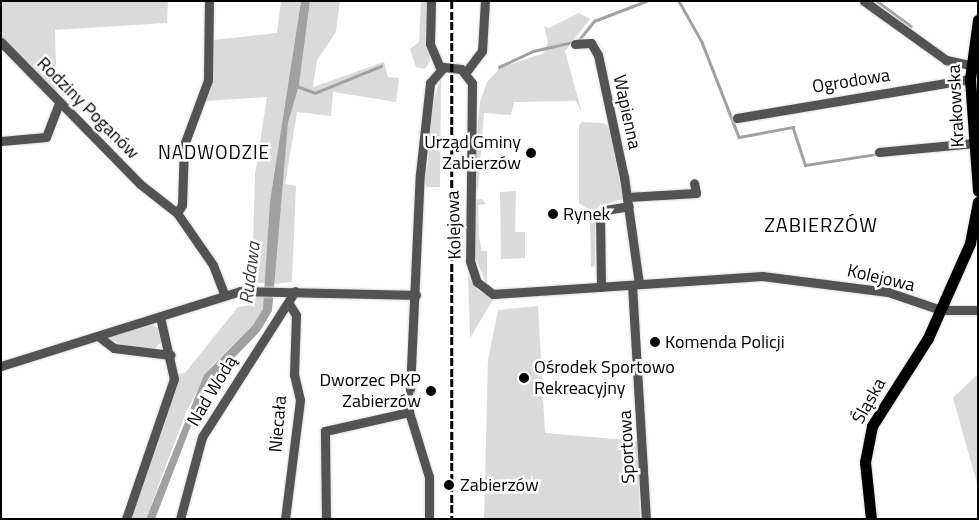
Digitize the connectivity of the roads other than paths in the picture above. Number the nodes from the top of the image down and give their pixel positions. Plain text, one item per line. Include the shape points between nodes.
1 (209, 1) edge
2 (431, 1) edge
3 (485, 1) edge
4 (864, 1) edge
5 (978, 20) edge
6 (1, 42) edge
7 (574, 44) dead end
8 (970, 65) junction
9 (440, 68) junction
10 (466, 72) junction
11 (970, 79) junction
12 (59, 103) junction
13 (737, 118) dead end
14 (1, 141) edge
15 (975, 143) junction
16 (879, 152) dead end
17 (978, 179) edge
18 (694, 183) dead end
19 (978, 191) edge
20 (628, 202) junction
21 (978, 202) edge
22 (177, 213) junction
23 (636, 284) junction
24 (601, 287) junction
25 (291, 291) junction
26 (224, 294) junction
27 (416, 294) junction
28 (289, 304) junction
29 (941, 310) junction
30 (978, 310) edge
31 (160, 317) junction
32 (98, 336) junction
33 (171, 355) junction
34 (1, 366) edge
35 (408, 412) junction
36 (126, 519) edge
37 (180, 519) edge
38 (285, 519) edge
39 (326, 519) edge
40 (429, 519) edge
41 (646, 519) edge
42 (871, 519) edge

1 - 22 street via 208,80 184,145 182,205
2 - 9 street via 430,44
3 - 10 street via 482,51
4 - 8 street via 946,60
5 - 8 main road, Krakowska
6 - 12 street, Rodziny Poganów
7 - 20 street, Wapienna via 592,43 595,47
8 - 11 main road, Krakowska
9 - 10 street via 457,67
9 - 27 street, Kolejowa via 430,83 423,138
10 - 24 street, Kolejowa via 472,87 470,242 477,282 501,295
11 - 13 street, Ogrodowa
11 - 15 main road, Krakowska
12 - 14 street via 46,137
12 - 22 street, Rodziny Poganów via 140,184
15 - 16 street
15 - 17 main road, Krakowska
17 - 19 main road, Krakowska
18 - 20 street via 696,193
20 - 23 street, Wapienna
20 - 24 street via 605,210 600,219
21 - 29 main road via 970,243
22 - 26 street, Rodziny Poganów via 213,265
23 - 24 street, Kolejowa
23 - 29 street, Kolejowa via 721,277 806,280 888,292
23 - 41 street, Sportowa
25 - 26 street via 249,290
25 - 27 street
25 - 28 street, Nad Wodą
26 - 31 street
27 - 35 street, Kolejowa
28 - 37 street, Nad Wodą via 202,437
28 - 38 street, Niecała via 296,315 294,375 300,400
29 - 30 street, Kolejowa
29 - 42 main road, Śląska via 916,358 872,426 865,462
31 - 32 street
31 - 33 street
32 - 33 street via 114,348
32 - 34 street
33 - 36 street via 174,379
35 - 39 street via 325,431
35 - 40 street via 429,477

